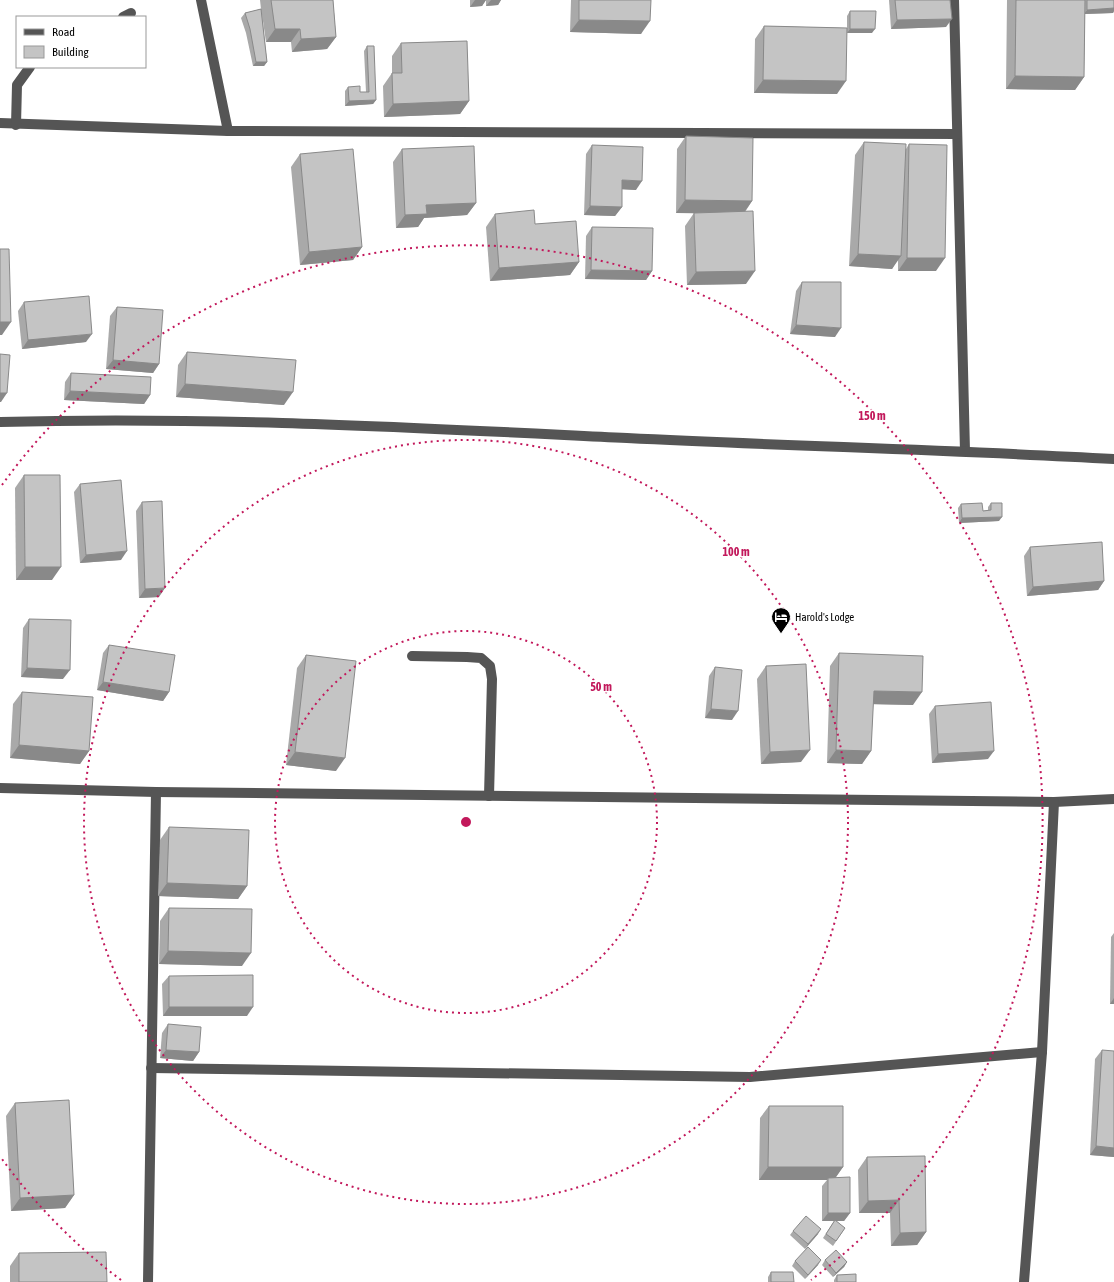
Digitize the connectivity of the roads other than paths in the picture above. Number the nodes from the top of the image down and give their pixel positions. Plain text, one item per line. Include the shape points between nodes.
1 (201, 0) edge
2 (954, 0) edge
3 (29, 68) edge
4 (0, 123) edge
5 (16, 125) junction
6 (228, 131) junction
7 (957, 134) junction
8 (0, 422) edge
9 (965, 451) junction
10 (1114, 459) edge
11 (412, 656) dead end
12 (0, 788) edge
13 (156, 792) junction
14 (488, 796) junction
15 (1114, 799) edge
16 (1054, 802) junction
17 (1042, 1052) junction
18 (151, 1068) junction
19 (148, 1282) edge
20 (1024, 1282) edge

1 - 6 street
2 - 7 street
3 - 5 street via 17,85
4 - 5 street
5 - 6 street
6 - 7 street
7 - 9 street
8 - 9 street via 63,420 299,423 696,442
9 - 10 street
11 - 14 street via 481,658 490,666 492,679
12 - 13 street
13 - 14 street
13 - 18 street
14 - 16 street
15 - 16 street
16 - 17 street
17 - 18 street via 750,1077
17 - 20 street
18 - 19 street

